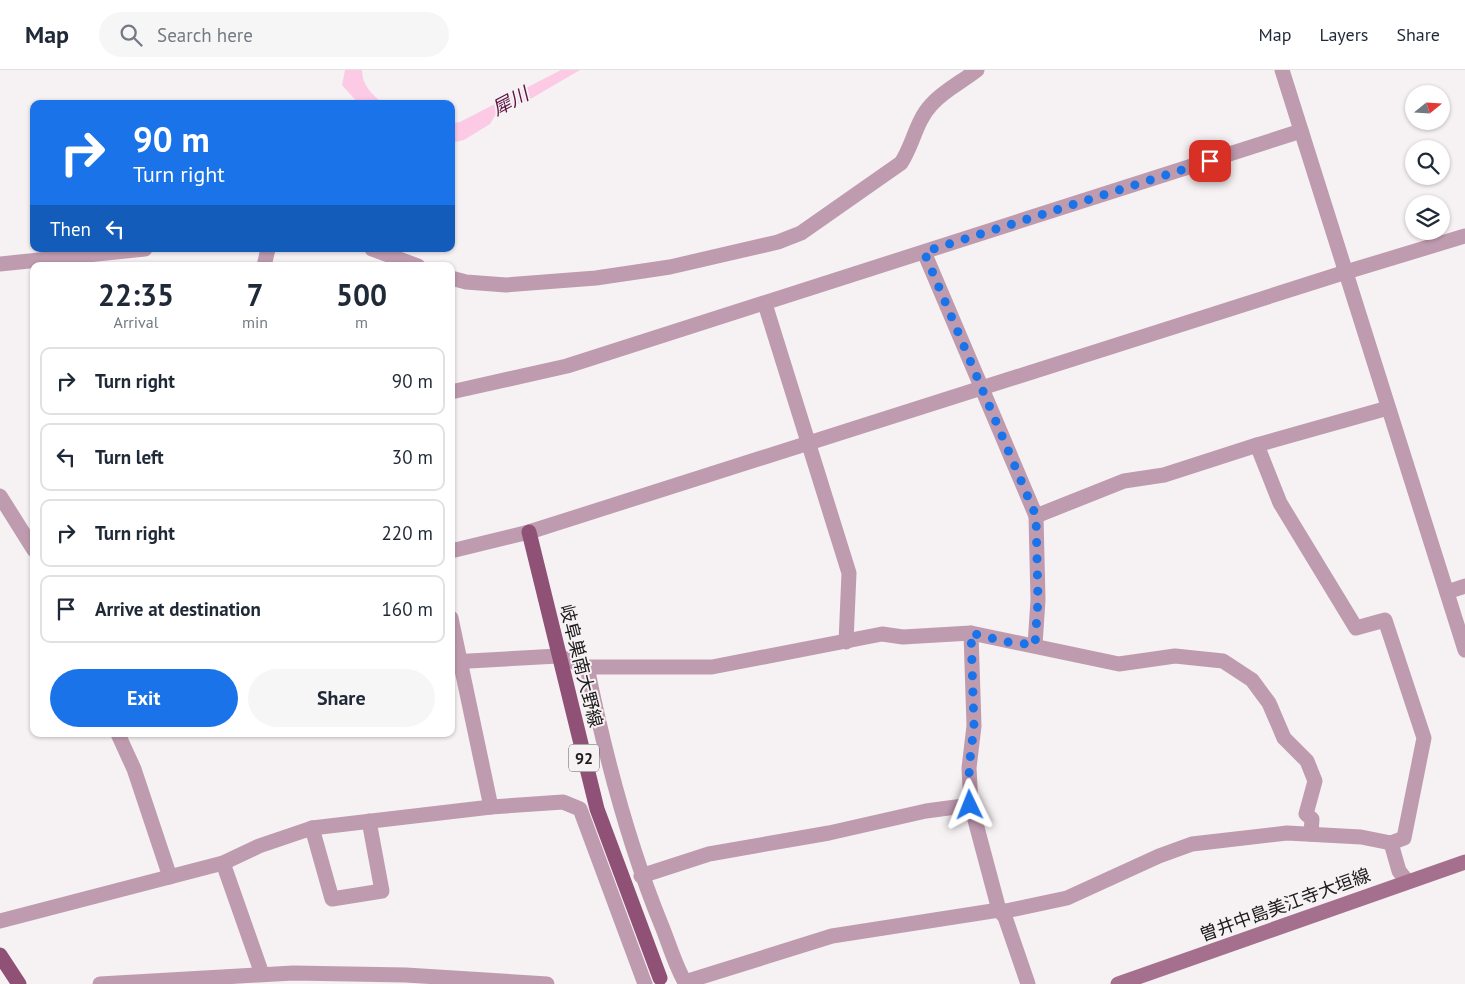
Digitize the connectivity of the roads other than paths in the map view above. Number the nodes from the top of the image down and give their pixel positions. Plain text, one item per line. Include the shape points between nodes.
1 (977, 70) edge
2 (1282, 70) edge
3 (1301, 131) junction
4 (1465, 236) edge
5 (116, 252) edge
6 (380, 252) edge
7 (924, 252) junction
8 (407, 262) edge
9 (0, 264) edge
10 (1346, 272) junction
11 (455, 279) edge
12 (765, 304) junction
13 (982, 388) junction
14 (455, 391) edge
15 (1388, 408) junction
16 (807, 443) junction
17 (1257, 445) junction
18 (0, 496) edge
19 (1036, 516) junction
20 (529, 532) junction
21 (30, 544) edge
22 (455, 550) edge
23 (1465, 586) edge
24 (1447, 592) junction
25 (971, 633) junction
26 (846, 642) junction
27 (1035, 645) junction
28 (1465, 650) edge
29 (558, 656) junction
30 (456, 662) edge
31 (586, 667) junction
32 (119, 737) edge
33 (970, 805) junction
34 (491, 807) junction
35 (369, 821) junction
36 (312, 828) junction
37 (1311, 834) junction
38 (1391, 843) junction
39 (1465, 862) edge
40 (223, 863) junction
41 (641, 876) junction
42 (170, 877) junction
43 (1407, 881) junction
44 (999, 910) junction
45 (0, 921) edge
46 (0, 955) edge
47 (262, 974) junction
48 (660, 978) dead end
49 (685, 983) edge
50 (19, 984) edge
51 (100, 984) edge
52 (547, 984) edge
53 (645, 984) edge
54 (1028, 984) edge
55 (1118, 984) edge

1 - 11 street via 930,105 901,163 801,232 778,242 670,267 606,277 506,285
2 - 3 street
3 - 7 street
3 - 10 street
4 - 10 street
5 - 9 street
6 - 8 street
7 - 12 street
7 - 13 street
10 - 13 street
10 - 15 street
12 - 14 street via 567,366
12 - 16 street
13 - 16 street
13 - 19 street
15 - 17 street
15 - 24 street
16 - 20 street
16 - 26 street via 849,573
17 - 19 street via 1164,475 1124,481
17 - 38 street via 1280,503 1356,628 1385,620 1424,738 1404,838
18 - 21 street
19 - 27 street via 1038,600
20 - 22 street
20 - 29 main road, 岐阜巣南大野線 / 92
23 - 24 street
24 - 28 street
25 - 26 street via 903,637 882,634
25 - 27 street
25 - 33 street via 974,726 969,768
26 - 31 street via 712,667
27 - 37 street via 1119,664 1175,656 1223,661 1241,672 1252,680 1269,703 1284,738 1306,761 1316,781 1306,814 1312,819
29 - 30 street
29 - 31 street
29 - 48 main road, 岐阜巣南大野線 / 92 via 597,809
30 - 34 street
31 - 41 street via 602,742
32 - 42 street via 134,769
33 - 41 street via 709,854
33 - 44 street
34 - 35 street
34 - 53 street via 563,802 580,809
35 - 36 street
35 - 36 street via 382,891 332,899
36 - 40 street via 259,846
37 - 38 street via 1361,837
37 - 44 street via 1287,833 1192,844 1067,898
38 - 43 street via 1399,871
39 - 43 main road, 曽井中島美江寺大垣線
40 - 42 street
40 - 47 street
41 - 49 street
42 - 45 street
43 - 55 main road, 曽井中島美江寺大垣線
44 - 49 street via 832,936
44 - 54 street via 1005,917
46 - 50 main road
47 - 51 street
47 - 52 street via 406,975

